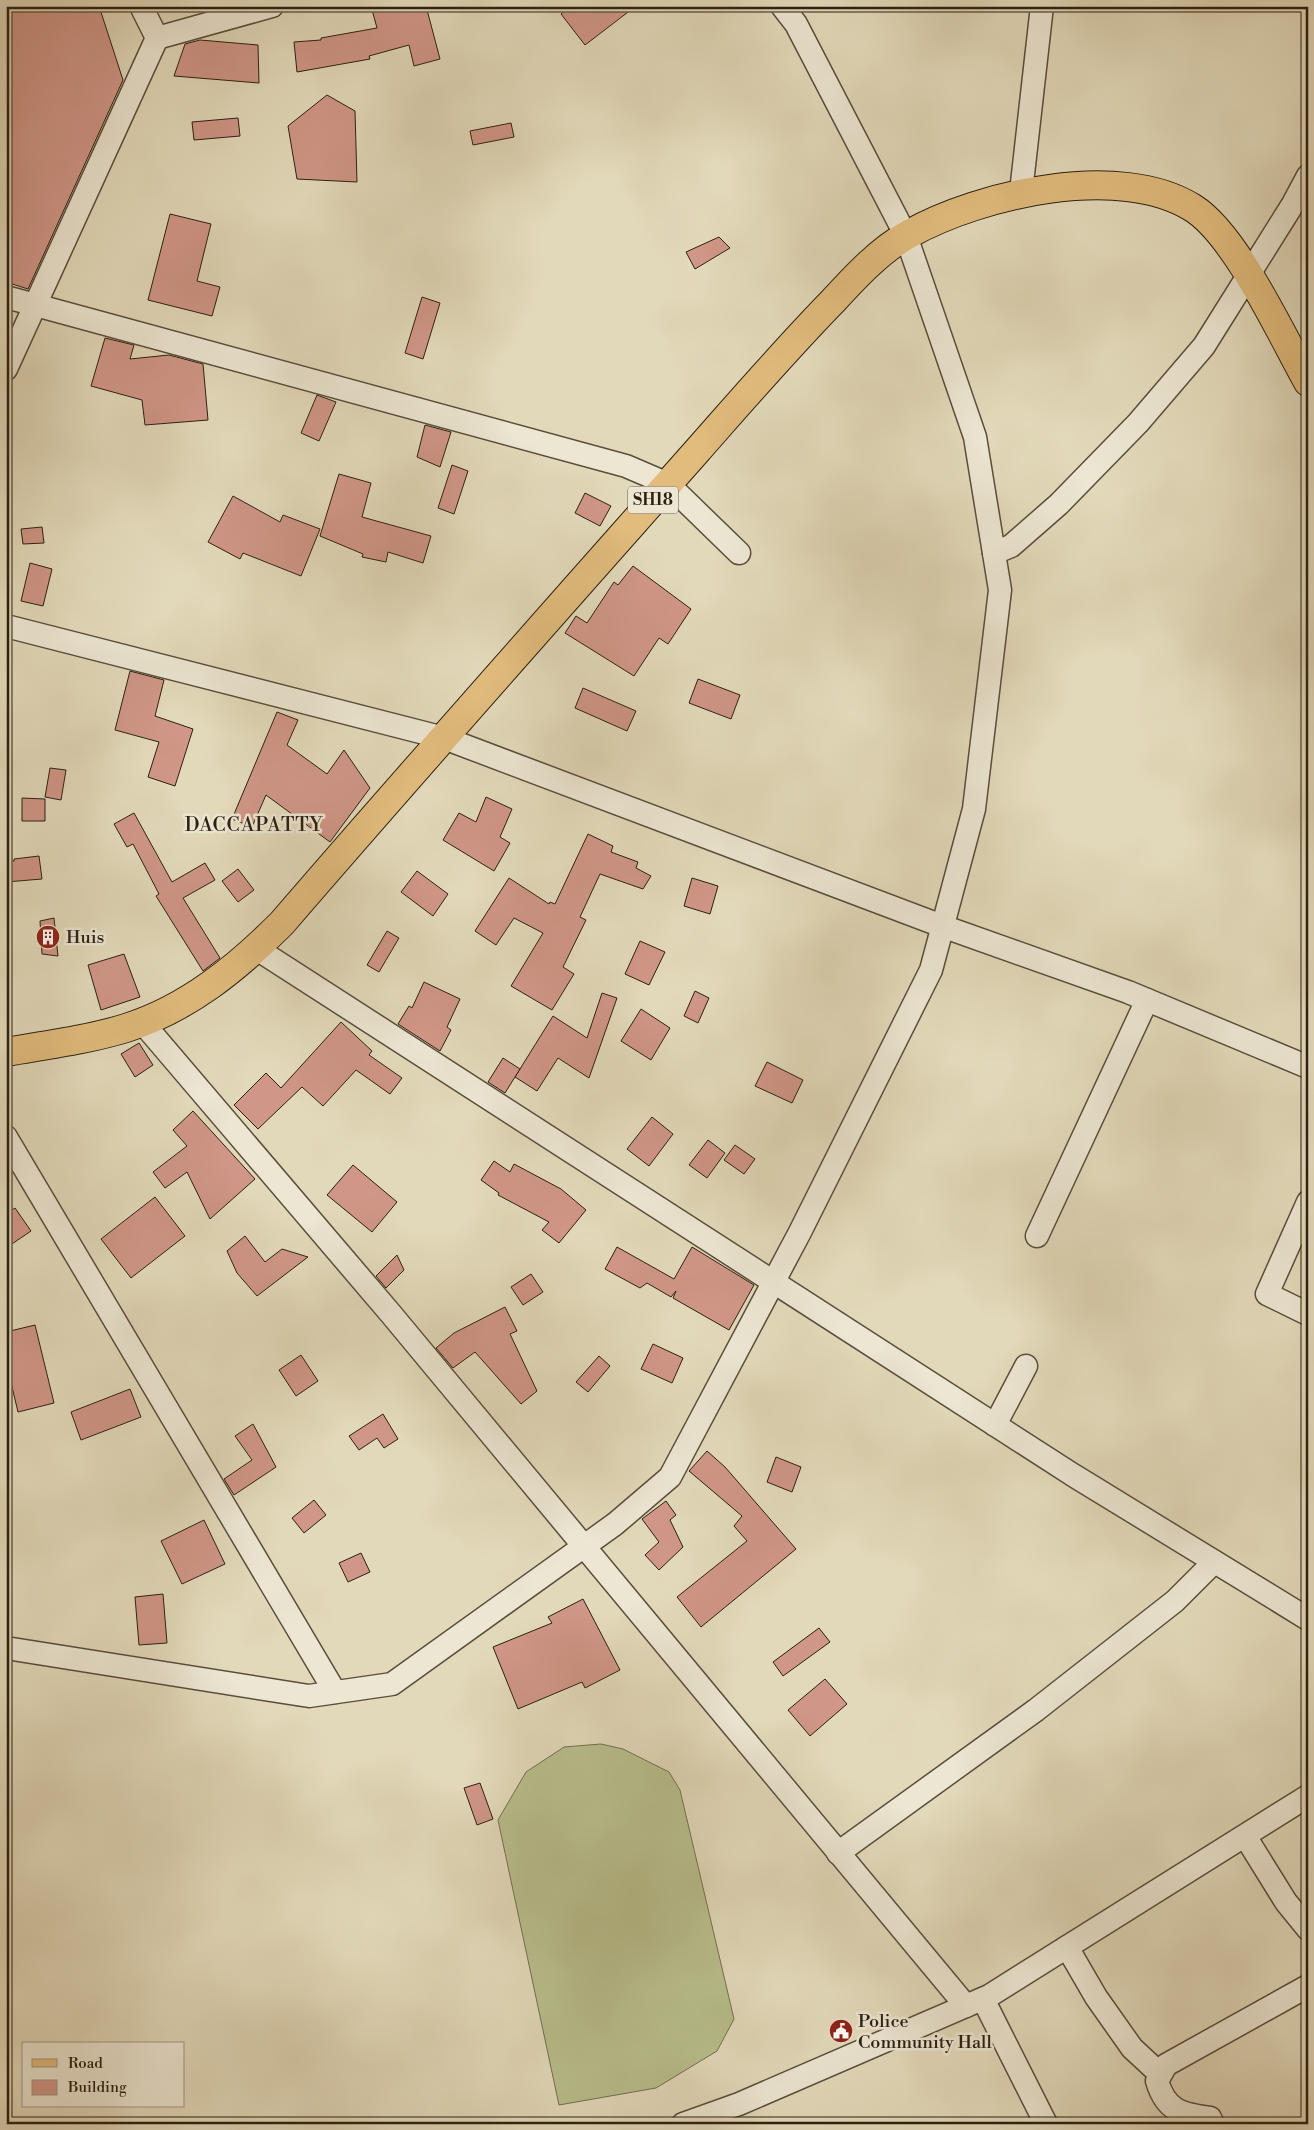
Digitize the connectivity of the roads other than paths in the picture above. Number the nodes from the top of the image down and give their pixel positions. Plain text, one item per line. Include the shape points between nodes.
1 (141, 6) edge
2 (272, 6) edge
3 (782, 6) edge
4 (1042, 6) edge
5 (157, 38) junction
6 (1308, 176) edge
7 (1021, 192) junction
8 (906, 236) junction
9 (1249, 276) junction
10 (6, 298) edge
11 (35, 305) junction
12 (6, 369) edge
13 (1308, 382) edge
14 (668, 484) junction
15 (994, 552) junction
16 (739, 553) dead end
17 (6, 626) edge
18 (444, 738) junction
19 (942, 926) junction
20 (257, 948) junction
21 (1147, 1000) junction
22 (142, 1022) junction
23 (6, 1052) edge
24 (1308, 1067) edge
25 (6, 1137) edge
26 (1308, 1202) edge
27 (1037, 1236) dead end
28 (774, 1282) junction
29 (1308, 1314) edge
30 (1026, 1366) dead end
31 (995, 1425) junction
32 (583, 1547) junction
33 (1214, 1562) junction
34 (1308, 1619) edge
35 (6, 1648) edge
36 (334, 1692) junction
37 (1308, 1796) edge
38 (1245, 1836) junction
39 (838, 1853) junction
40 (1308, 1929) edge
41 (1067, 1947) junction
42 (1308, 1986) edge
43 (974, 2003) junction
44 (1160, 2074) junction
45 (683, 2124) edge
46 (1046, 2124) edge
47 (1213, 2124) edge

1 - 5 street
2 - 5 street
3 - 8 street via 796,24
4 - 7 street
5 - 11 street
6 - 9 street
7 - 8 main road, SH18 via 978,204
7 - 9 main road, SH18 via 1078,186 1128,188 1166,195 1195,209 1226,240
8 - 14 main road, SH18 via 860,273 813,321
8 - 15 street via 975,437
9 - 13 main road, SH18
9 - 15 street via 1204,346 1138,423 1059,504 1011,546
10 - 11 street
11 - 12 street
11 - 14 street via 626,466
14 - 16 street
14 - 18 main road, SH18
15 - 19 street via 1000,590 974,809
17 - 18 street
18 - 19 street
18 - 20 main road, SH18 via 282,924
19 - 21 street
19 - 28 street via 931,970
20 - 22 main road, SH18 via 200,992
20 - 28 street
21 - 24 street
21 - 27 street
22 - 23 main road, SH18 via 98,1035
22 - 32 street via 391,1314
25 - 36 street
26 - 29 street via 1267,1294
28 - 31 street
28 - 32 street via 670,1477 616,1524
30 - 31 street
31 - 33 street
32 - 36 street via 392,1684
32 - 39 street
33 - 34 street
33 - 39 street via 1175,1601 1044,1704
35 - 36 street via 309,1696
37 - 38 street
38 - 40 street via 1286,1902
38 - 41 street
39 - 43 street
41 - 43 street
41 - 44 street via 1096,1997 1132,2048
42 - 44 street via 1166,2065
43 - 45 street via 739,2104
43 - 46 street
44 - 47 street via 1157,2081 1161,2095 1175,2111 1210,2118

